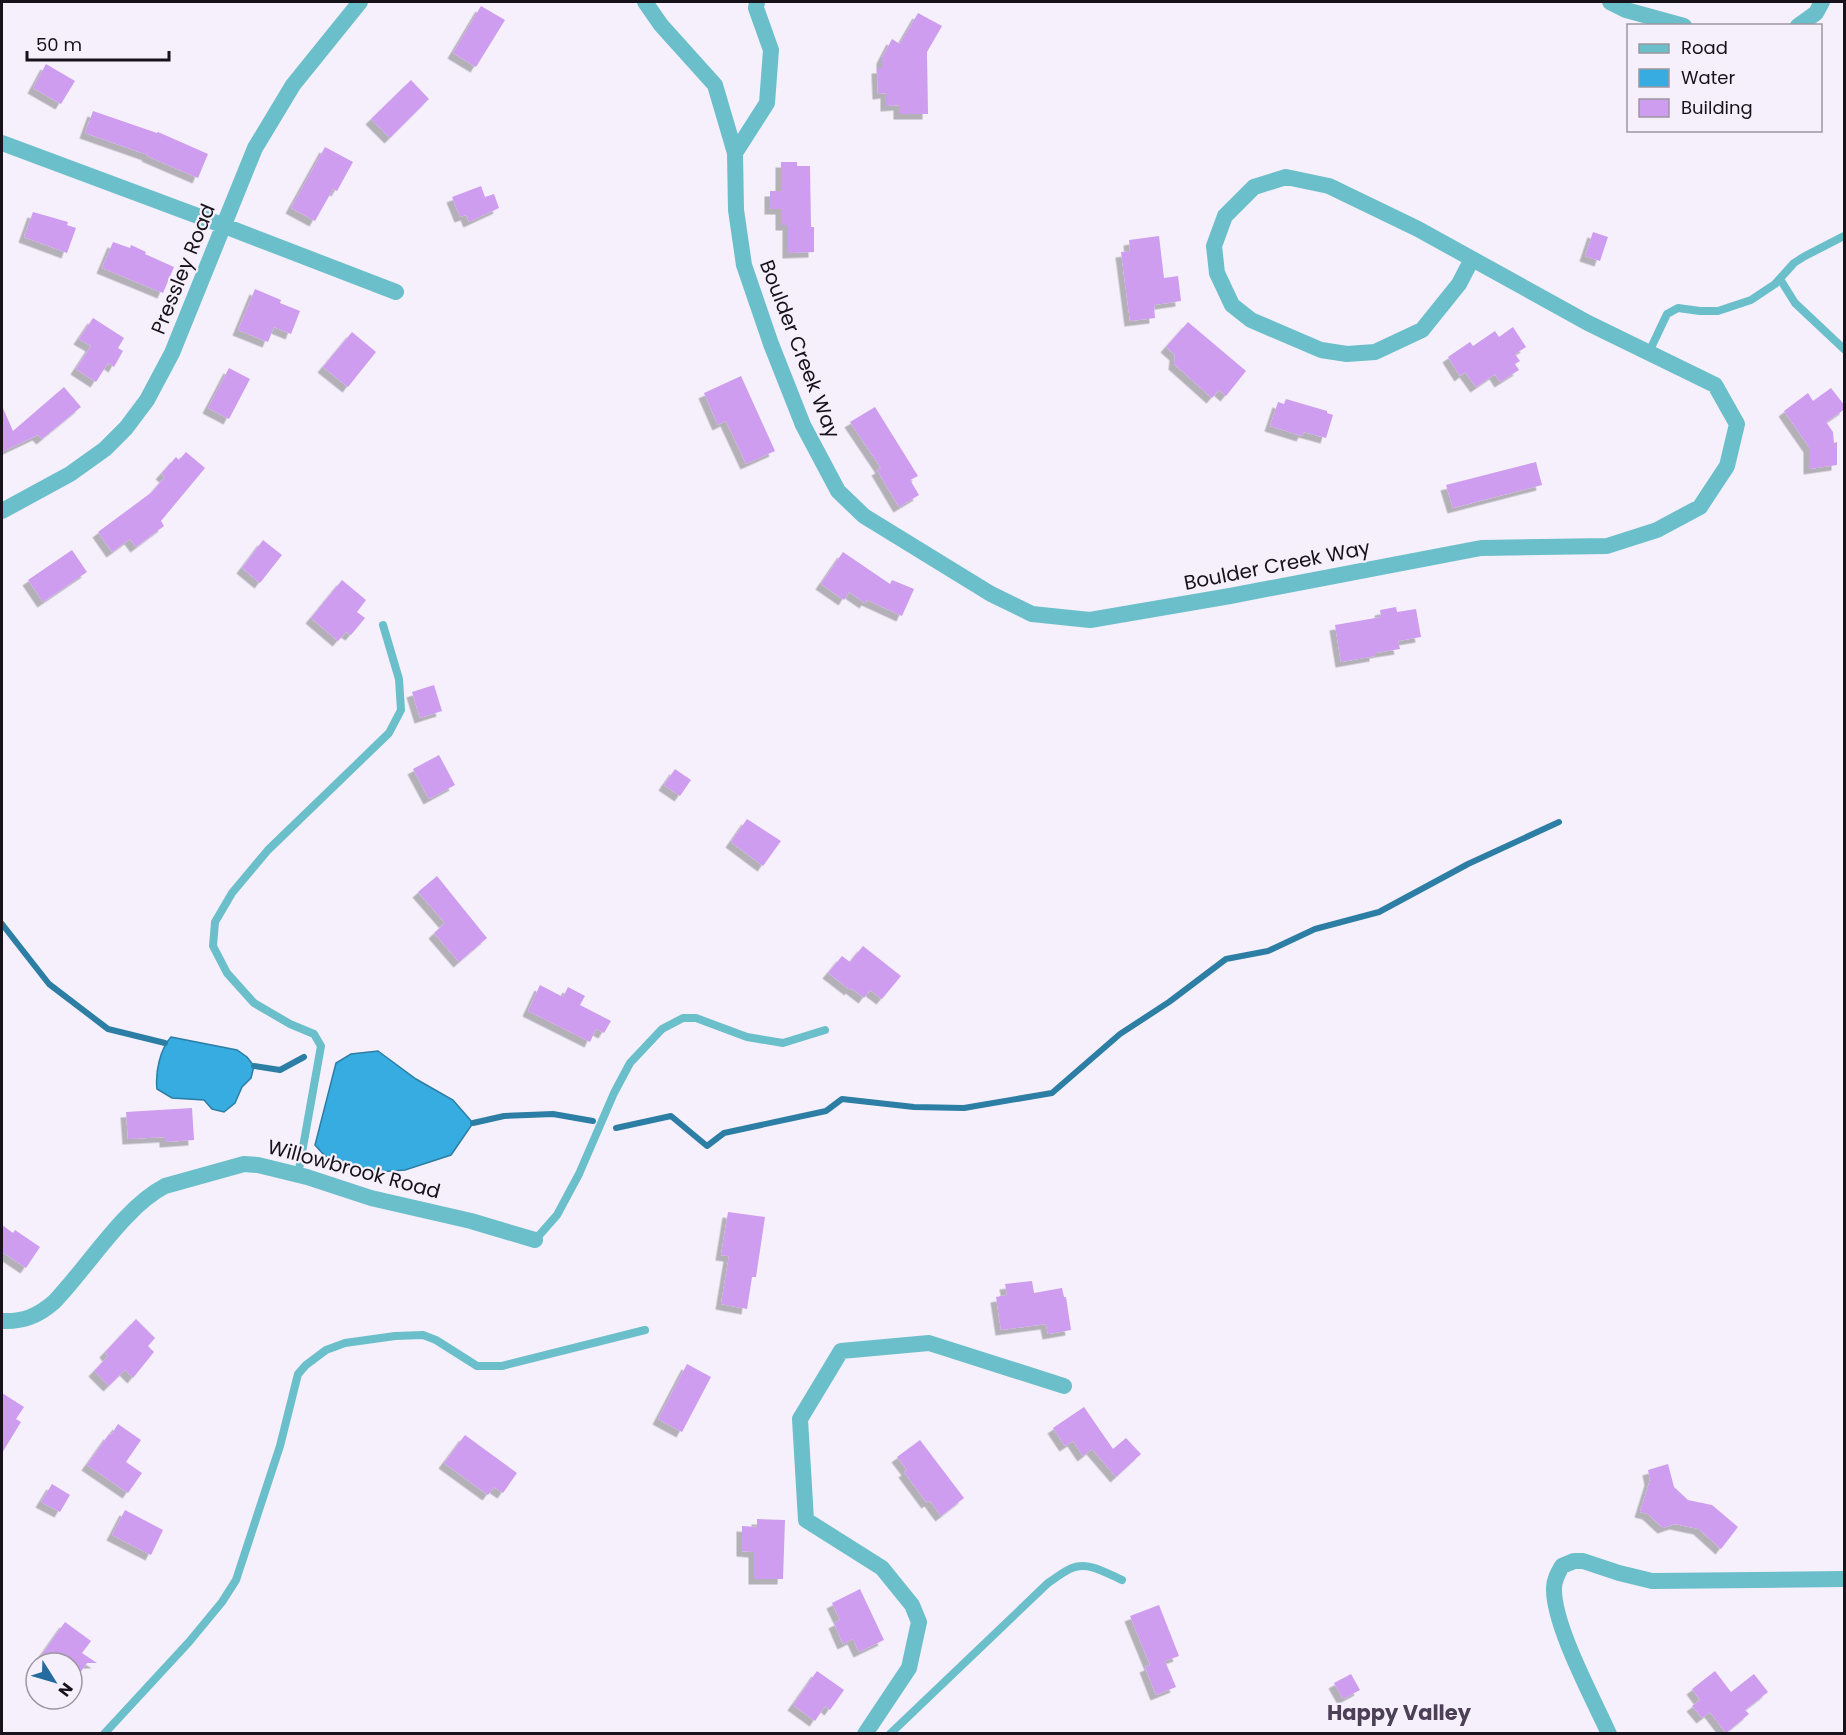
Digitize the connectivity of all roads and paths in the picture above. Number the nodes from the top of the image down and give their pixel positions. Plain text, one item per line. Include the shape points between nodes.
1 (360, 2) edge
2 (645, 2) edge
3 (757, 2) edge
4 (1610, 2) edge
5 (1822, 2) edge
6 (1677, 24) edge
7 (1801, 24) edge
8 (2, 144) edge
9 (735, 153) junction
10 (222, 225) junction
11 (1845, 236) edge
12 (1472, 259) junction
13 (1780, 279) junction
14 (396, 292) dead end
15 (1845, 349) edge
16 (1649, 352) junction
17 (2, 511) edge
18 (383, 625) dead end
19 (825, 1030) dead end
20 (298, 1175) junction
21 (535, 1240) joint
22 (2, 1321) edge
23 (645, 1330) dead end
24 (1064, 1386) dead end
25 (1845, 1579) edge
26 (1122, 1580) dead end
27 (104, 1734) edge
28 (865, 1734) edge
29 (890, 1734) edge
30 (1609, 1734) edge

1 - 10 street, Pressley Road via 293,85 255,148
2 - 9 street, Boulder Creek Way via 715,86
3 - 9 street via 771,50 767,103
4 - 6 street
5 - 7 street via 1816,13
8 - 10 street
9 - 16 street, Boulder Creek Way via 736,210 744,265 802,425 838,491 864,516 991,594 1032,614 1090,620 1481,548 1607,546 1657,530 1700,507 1727,466 1737,424 1715,385
10 - 14 street
10 - 17 street, Pressley Road via 172,353 147,400 126,428 70,474
11 - 13 lane via 1805,255
12 - 12 street, Boulder Creek Way via 1329,186 1286,177 1254,187 1224,216 1214,246 1217,273 1232,305 1251,320 1321,350 1347,354 1375,352 1422,330 1459,284
12 - 16 street, Boulder Creek Way
13 - 15 lane via 1795,303
13 - 16 lane via 1751,300 1718,311 1678,308 1667,314
18 - 20 lane via 399,679 401,710 389,733 268,850 232,893 215,922 213,946 227,973 254,1004 314,1034 321,1046
19 - 21 lane via 783,1042 747,1037 696,1018 683,1018 662,1029 630,1063 557,1215
20 - 21 street, Willowbrook Road via 370,1198
20 - 22 street, Willowbrook Road via 244,1164 165,1186 131,1213 46,1309 21,1320
23 - 27 lane via 502,1366 477,1366 423,1335 345,1343 326,1350 298,1374 280,1446 236,1580 189,1642
24 - 28 street via 929,1343 841,1351 800,1419 806,1520 882,1568 912,1605 919,1622 909,1668
25 - 30 street via 1652,1581 1583,1561 1562,1566 1555,1582 1556,1604 1567,1642
26 - 29 lane via 1081,1566 1048,1583

